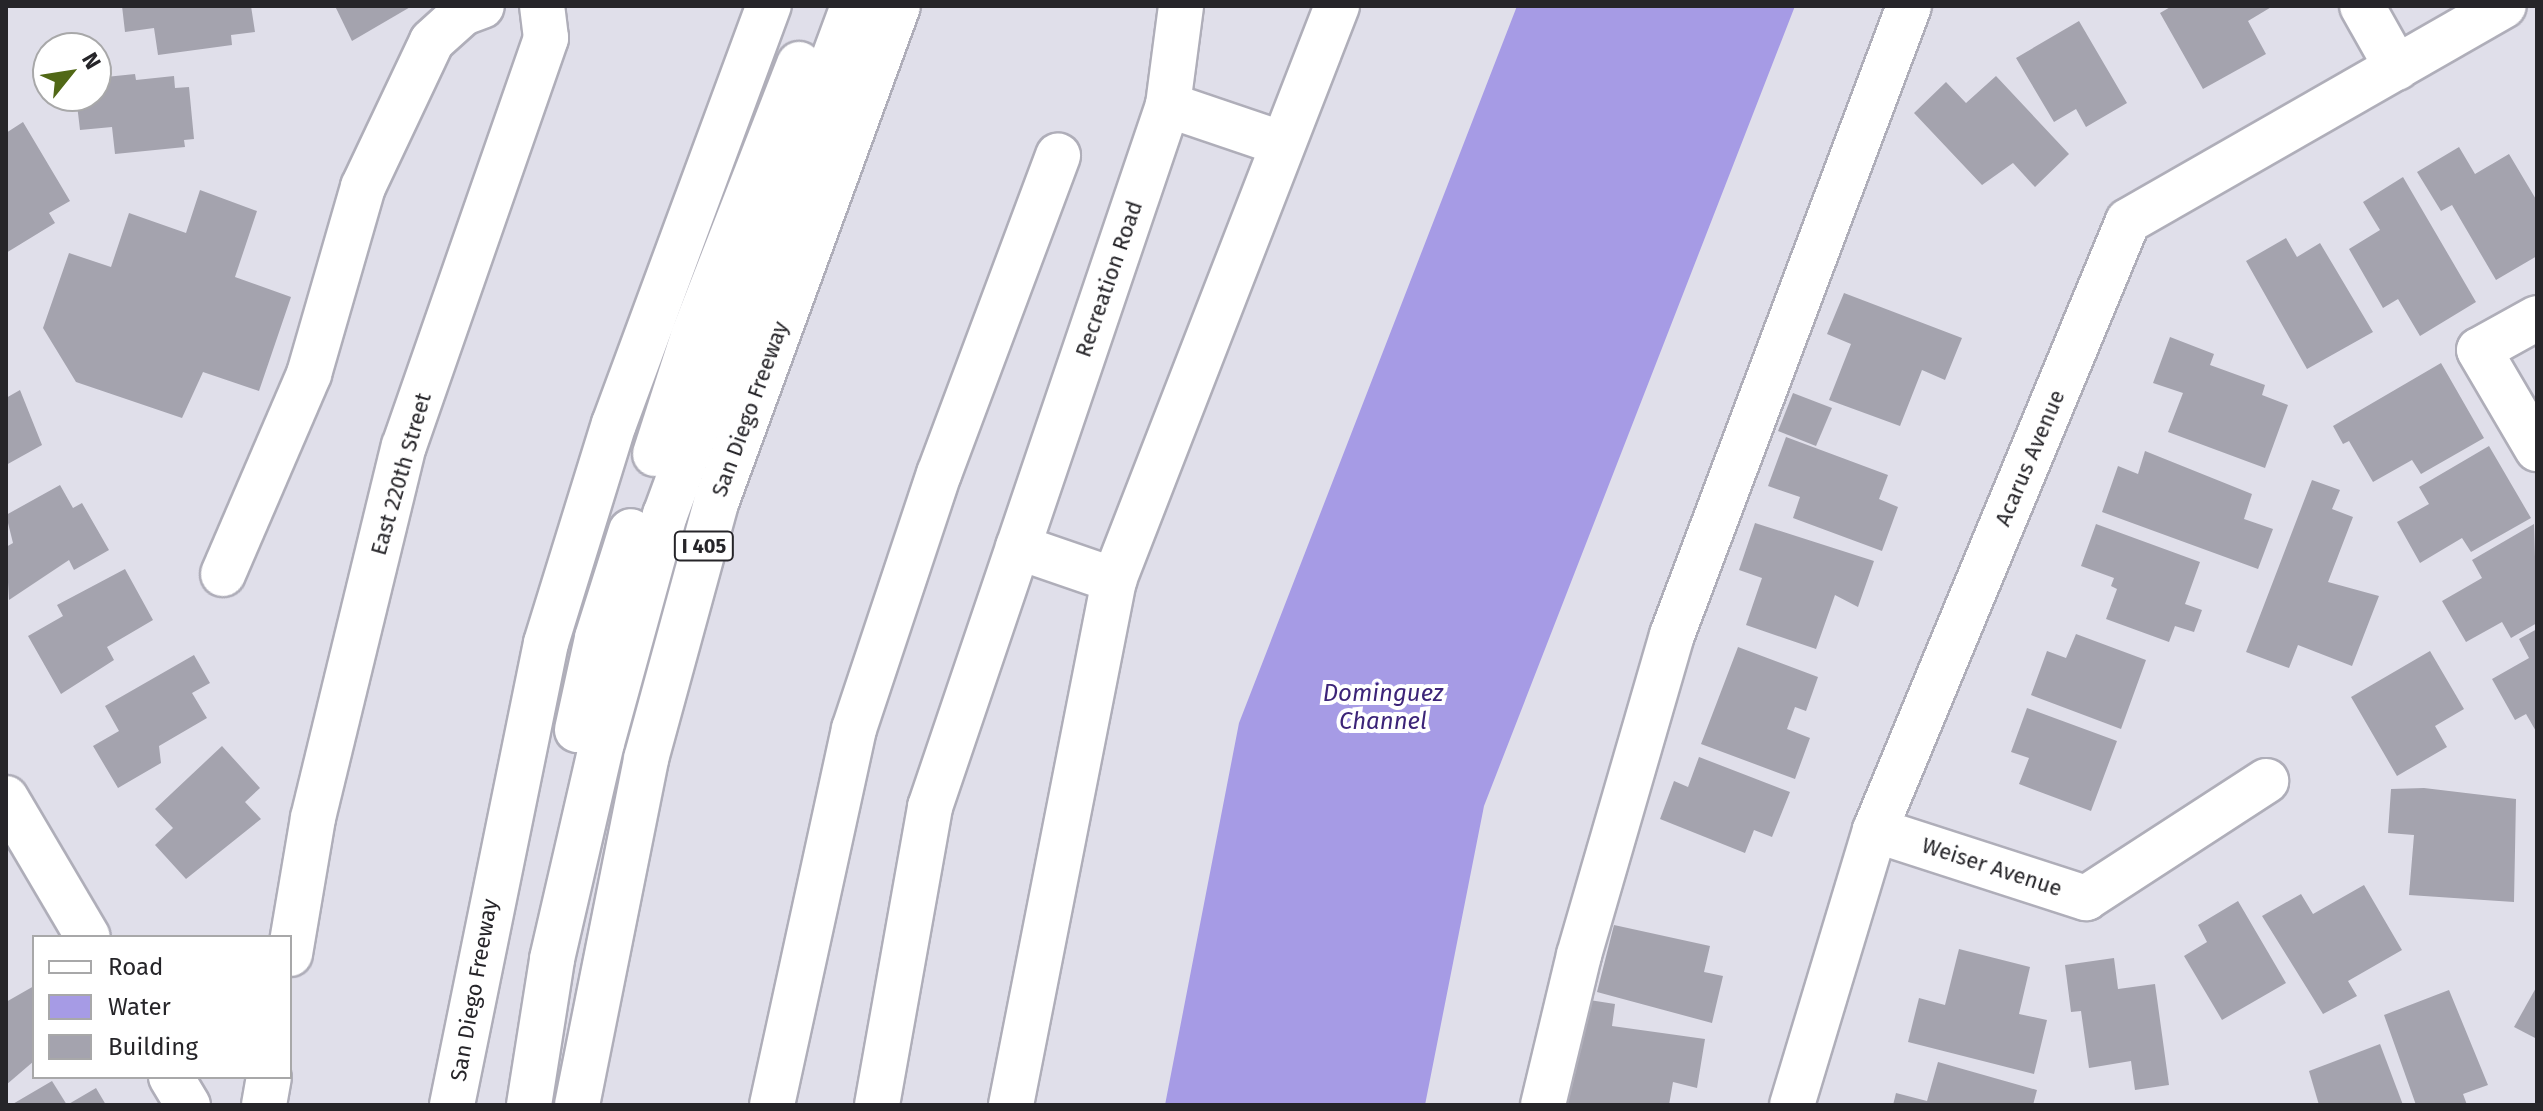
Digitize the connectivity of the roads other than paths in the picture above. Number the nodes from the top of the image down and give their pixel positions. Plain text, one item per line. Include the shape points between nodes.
1 (482, 6) edge
2 (542, 6) edge
3 (769, 6) edge
4 (821, 6) edge
5 (853, 6) edge
6 (898, 6) edge
7 (1181, 6) edge
8 (1337, 6) edge
9 (1909, 6) edge
10 (2362, 6) edge
11 (2504, 6) edge
12 (2397, 68) junction
13 (1168, 105) junction
14 (1283, 144) junction
15 (1058, 155) dead end
16 (2537, 318) edge
17 (2537, 449) edge
18 (1018, 547) junction
19 (223, 574) dead end
20 (1114, 580) junction
21 (2266, 781) dead end
22 (6, 798) edge
23 (1875, 830) junction
24 (87, 935) edge
25 (292, 942) edge
26 (172, 1079) edge
27 (269, 1079) edge
28 (188, 1105) edge
29 (264, 1105) edge
30 (452, 1105) edge
31 (503, 1105) edge
32 (529, 1105) edge
33 (577, 1105) edge
34 (772, 1105) edge
35 (877, 1105) edge
36 (1011, 1105) edge
37 (1543, 1105) edge
38 (1792, 1105) edge

1 - 19 main road via 463,13 432,41 363,187 309,374
2 - 25 main road, East 220th Street via 546,38 404,446 313,818
3 - 30 main road, San Diego Freeway via 614,424 546,643
4 - 31 main road via 693,336 597,638
5 - 32 main road via 665,515 602,743 552,959
6 - 33 main road, San Diego Freeway / I 405 via 716,503 646,759
7 - 13 main road, Recreation Road
8 - 14 main road
9 - 37 main road via 1672,635
10 - 12 main road
11 - 12 main road, Acarus Avenue
12 - 23 main road, Acarus Avenue via 2128,221
13 - 14 main road
13 - 18 main road, Recreation Road
14 - 20 main road
15 - 34 main road via 939,474 854,729
16 - 17 main road via 2479,350
18 - 20 main road
18 - 35 main road, Recreation Road via 930,807
20 - 36 main road
21 - 23 main road, Weiser Avenue via 2086,898
22 - 24 main road
23 - 38 main road, Acarus Avenue
26 - 28 main road
27 - 29 main road

